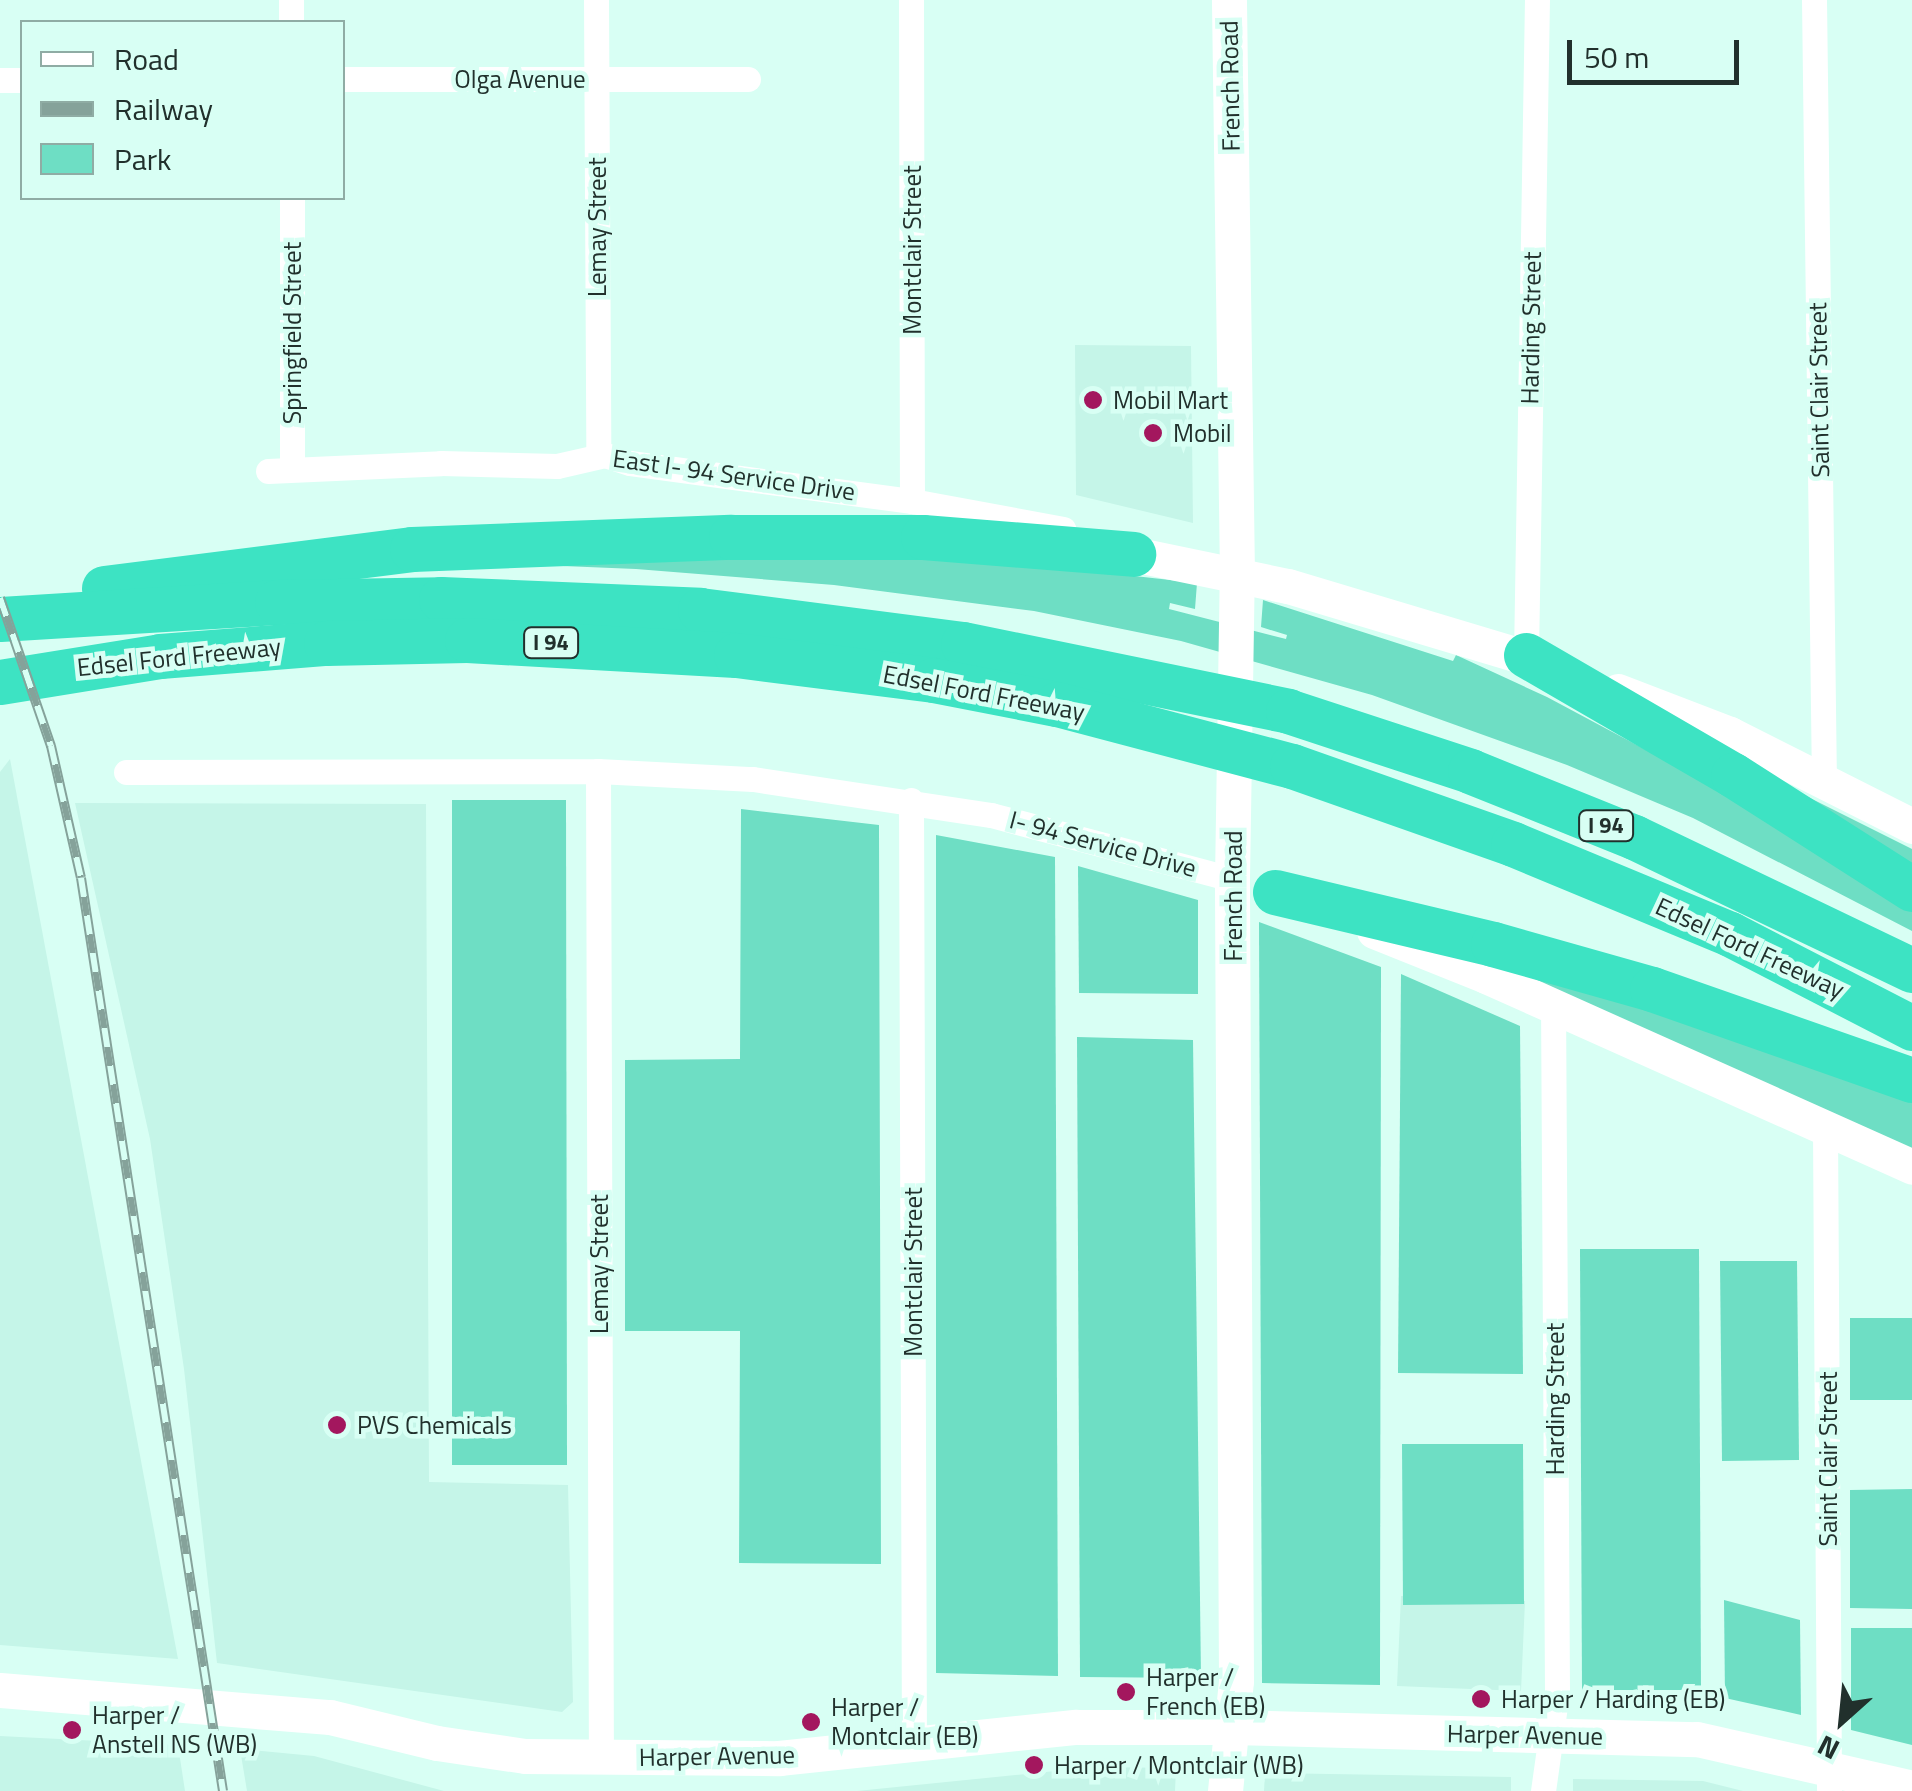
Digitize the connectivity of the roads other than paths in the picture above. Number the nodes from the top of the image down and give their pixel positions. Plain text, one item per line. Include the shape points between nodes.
1 (596, 0) edge
2 (911, 0) edge
3 (1229, 0) edge
4 (1536, 0) edge
5 (1814, 0) edge
6 (748, 78) dead end
7 (345, 79) edge
8 (597, 79) junction
9 (292, 200) edge
10 (598, 455) junction
11 (280, 470) joint
12 (912, 500) junction
13 (1134, 554) junction
14 (1237, 576) junction
15 (0, 616) edge
16 (1526, 655) junction
17 (0, 682) edge
18 (598, 771) junction
19 (126, 772) dead end
20 (1824, 781) junction
21 (912, 800) junction
22 (1912, 826) edge
23 (1232, 879) junction
24 (1912, 889) edge
25 (1274, 892) junction
26 (1912, 970) edge
27 (1553, 1006) junction
28 (1912, 1028) edge
29 (1912, 1080) edge
30 (1826, 1127) junction
31 (1912, 1167) edge
32 (0, 1690) edge
33 (1231, 1727) junction
34 (1552, 1736) junction
35 (914, 1744) junction
36 (601, 1757) junction
37 (1829, 1779) edge
38 (1912, 1788) edge
39 (1225, 1791) edge
40 (1543, 1791) edge

1 - 8 street, Lemay Street
2 - 12 street, Montclair Street
3 - 14 street, French Road
4 - 16 street, Harding Street
5 - 20 street, Saint Clair Street
6 - 8 street, Olga Avenue
7 - 8 street, Olga Avenue
8 - 10 street, Lemay Street
9 - 11 street, Springfield Street
10 - 11 street, East I- 94 Service Drive via 557,466
10 - 12 street, East I- 94 Service Drive
12 - 13 street, East I- 94 Service Drive via 1084,532
13 - 14 street
13 - 15 highway via 924,537 412,549 130,581
14 - 16 street
14 - 23 street, French Road
15 - 26 highway, Edsel Ford Freeway / I 94 via 441,599 700,610 963,644 1288,711 1470,771 1634,837
16 - 20 street via 1730,734
16 - 24 highway
17 - 28 highway, Edsel Ford Freeway / I 94 via 160,656 326,642 466,640 736,655 933,680 1057,704 1292,766 1513,844 1730,934
18 - 19 street, I- 94 Service Drive
18 - 21 street, I- 94 Service Drive via 753,779
18 - 36 street, Lemay Street
20 - 22 street
21 - 23 street, I- 94 Service Drive via 1066,832
21 - 35 street, Montclair Street
23 - 25 street, I- 94 Service Drive
23 - 33 street, French Road
25 - 27 street, I- 94 Service Drive
25 - 29 highway via 1652,990
27 - 30 street, I- 94 Service Drive
27 - 34 street, Harding Street via 1558,1691
30 - 31 street, I- 94 Service Drive
30 - 37 street, Saint Clair Street
32 - 36 street, Harper Avenue via 330,1717 486,1752
33 - 34 street, Harper Avenue
33 - 35 street, Harper Avenue via 1076,1727
33 - 39 street, French Road
34 - 37 street, Harper Avenue via 1717,1742
34 - 40 street, Harding Street
35 - 36 street, Harper Avenue via 778,1758
37 - 38 street, Harper Avenue

